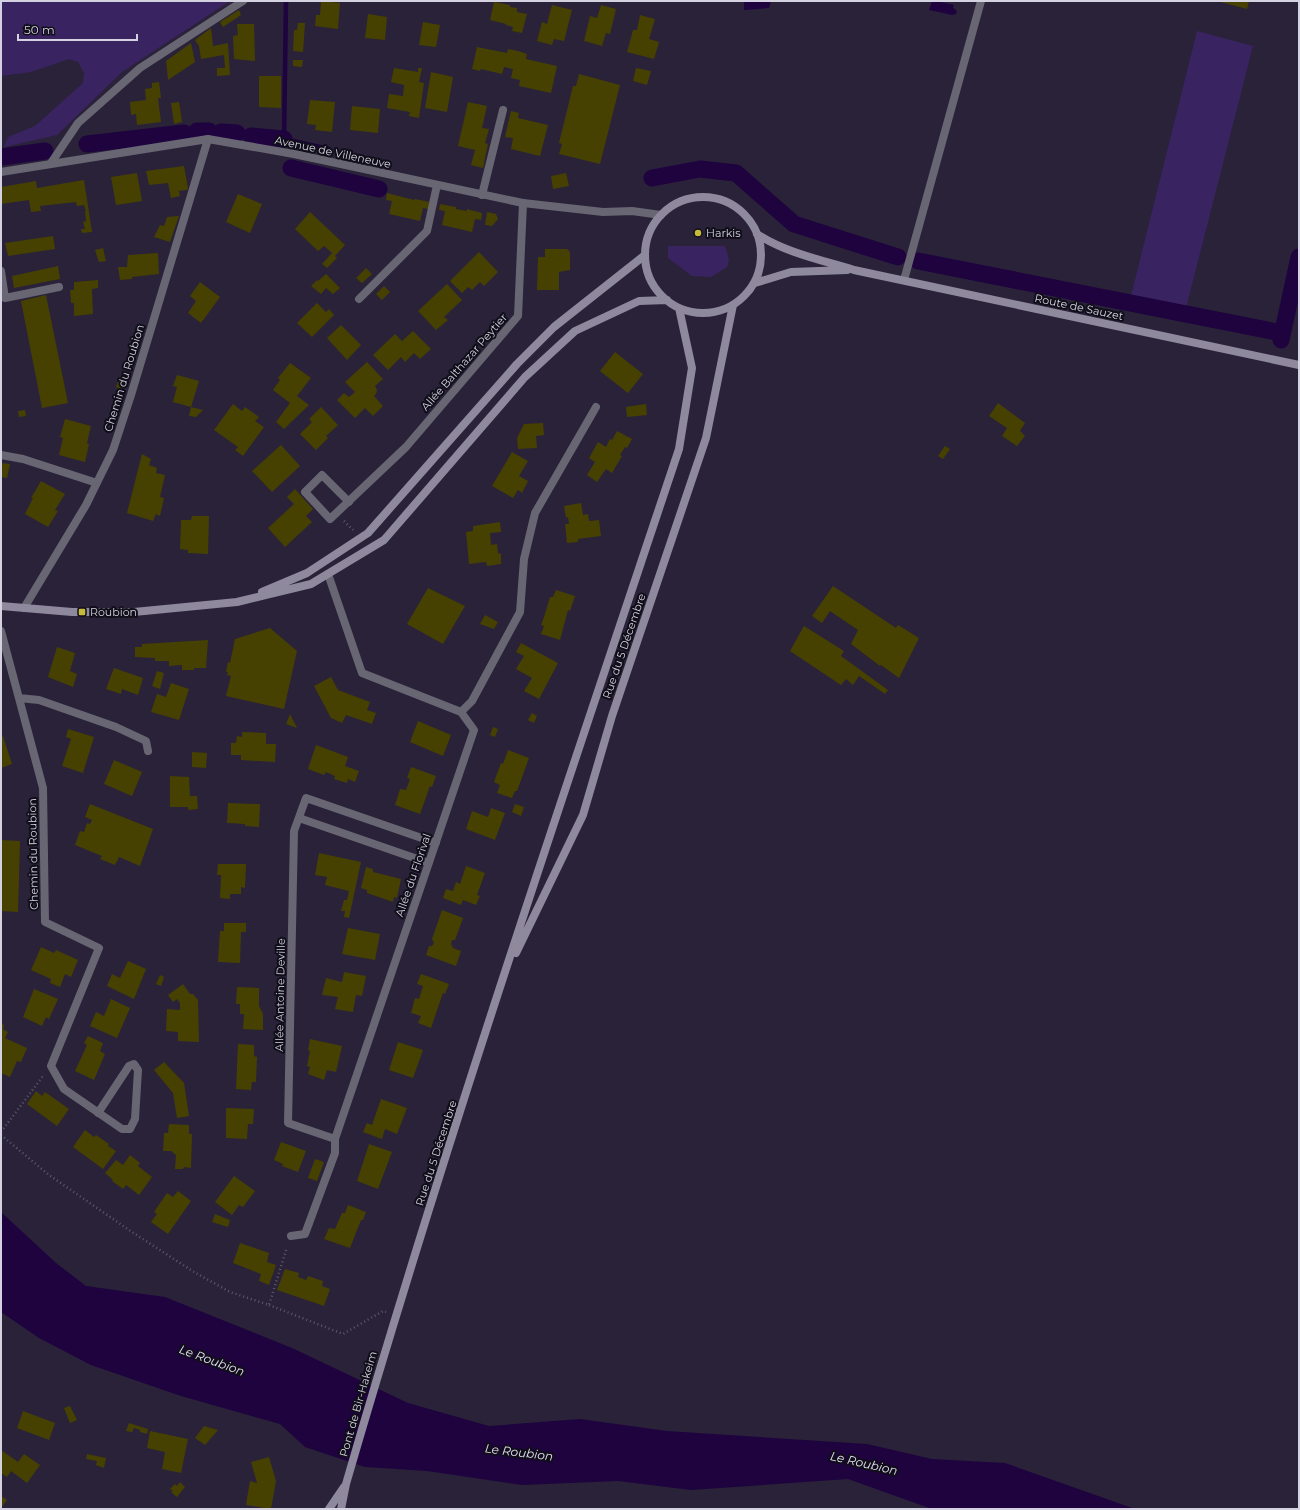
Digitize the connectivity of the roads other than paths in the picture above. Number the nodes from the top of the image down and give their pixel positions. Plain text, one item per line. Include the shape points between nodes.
1 (243, 1) edge
2 (981, 1) edge
3 (503, 110) dead end
4 (208, 139) junction
5 (51, 163) junction
6 (1, 172) edge
7 (437, 185) junction
8 (482, 195) junction
9 (523, 203) junction
10 (661, 215) junction
11 (757, 234) junction
12 (645, 255) junction
13 (854, 270) junction
14 (1, 271) edge
15 (904, 280) junction
16 (755, 283) junction
17 (60, 287) dead end
18 (359, 299) dead end
19 (667, 300) junction
20 (733, 306) junction
21 (679, 308) junction
22 (1299, 365) edge
23 (596, 407) dead end
24 (1, 455) edge
25 (97, 483) junction
26 (349, 502) junction
27 (328, 574) junction
28 (237, 602) junction
29 (1, 606) edge
30 (24, 608) junction
31 (1, 631) edge
32 (19, 698) junction
33 (461, 712) junction
34 (148, 751) dead end
35 (299, 818) junction
36 (436, 842) junction
37 (429, 863) junction
38 (502, 982) junction
39 (98, 1113) junction
40 (335, 1139) junction
41 (290, 1236) road end
42 (391, 1330) joint
43 (346, 1484) junction
44 (329, 1509) edge
45 (342, 1509) edge

1 - 5 street via 140,68 78,123
2 - 15 street
3 - 8 street
4 - 5 street, Avenue de Villeneuve
4 - 7 street, Avenue de Villeneuve via 294,154
4 - 25 street, Chemin du Roubion via 131,395 113,450
5 - 6 street, Avenue de Villeneuve
7 - 8 street, Avenue de Villeneuve
7 - 18 street via 427,231
8 - 9 street, Avenue de Villeneuve
9 - 10 street, Avenue de Villeneuve via 602,212
9 - 26 street, Allée Balthazar Peytier via 518,316 406,447
10 - 11 main road via 677,203 695,198 715,198 733,205 748,218
10 - 12 main road via 652,227
11 - 13 main road, Route de Sauzet via 792,251
11 - 16 main road via 761,250 760,267
12 - 19 main road via 648,272 655,288
12 - 28 main road via 554,326 511,370 368,533 307,573
13 - 15 main road, Route de Sauzet
13 - 16 main road, Route de Sauzet via 791,272
14 - 17 street via 5,298
15 - 22 main road, Route de Sauzet
16 - 20 main road
19 - 21 main road
19 - 27 main road via 639,301 575,331 525,377 384,540
20 - 21 main road via 715,312 697,313
20 - 38 main road, Rue du 5 Décembre via 706,438 612,716 583,815
21 - 38 main road, Rue du 5 Décembre via 692,368 679,449
23 - 33 street via 535,513 524,559 520,612 472,701
24 - 25 street via 23,459
25 - 30 street, Chemin du Roubion
26 - 26 street, Allée Balthazar Peytier via 322,475 305,492 330,519
27 - 28 main road via 311,584
27 - 33 street via 362,673
28 - 30 main road via 134,612 72,612
29 - 30 main road
31 - 32 street, Chemin du Roubion
32 - 34 street via 38,700 116,727 146,741
32 - 39 street, Chemin du Roubion via 43,788 45,922 98,948 51,1066 64,1089
33 - 36 street, Allée du Florival via 474,730
35 - 36 street, Allée Antoine Deville via 306,798
35 - 37 street
35 - 40 street, Allée Antoine Deville via 294,831 288,1123
36 - 37 street, Allée du Florival
37 - 40 street, Allée du Florival
38 - 42 main road, Rue du 5 Décembre
39 - 39 street via 122,1129 130,1129 135,1119 138,1070 134,1064 129,1066
40 - 41 street, Allée du Florival via 335,1153 305,1234
42 - 43 main road, Pont de Bir-Hakeim
43 - 44 main road
43 - 45 main road

